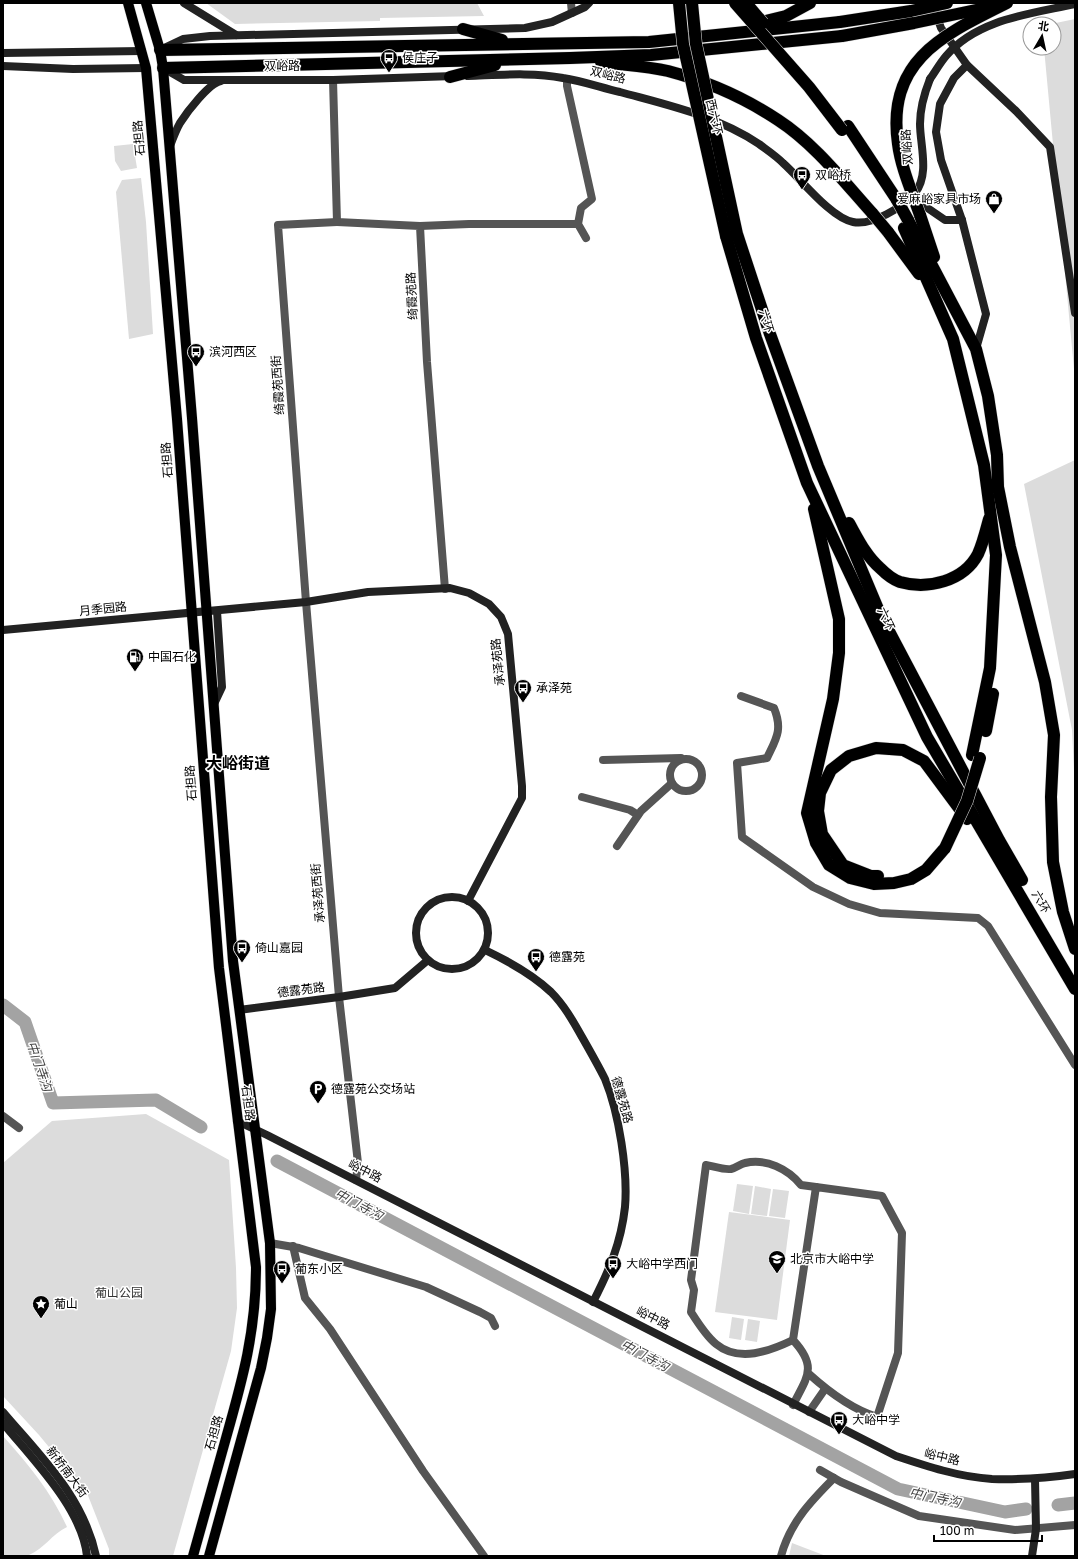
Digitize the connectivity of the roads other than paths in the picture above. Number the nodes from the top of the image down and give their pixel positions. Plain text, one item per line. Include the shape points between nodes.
1 (128, 3) edge
2 (146, 3) edge
3 (184, 3) edge
4 (571, 3) edge
5 (589, 3) edge
6 (679, 3) edge
7 (692, 3) edge
8 (735, 3) edge
9 (746, 3) edge
10 (810, 3) edge
11 (932, 3) edge
12 (947, 3) edge
13 (1007, 3) edge
14 (1075, 4) edge
15 (572, 13) junction
16 (463, 29) junction
17 (236, 35) junction
18 (712, 35) junction
19 (515, 44) junction
20 (160, 50) junction
21 (142, 51) junction
22 (3, 53) edge
23 (570, 58) junction
24 (516, 60) junction
25 (967, 65) junction
26 (3, 66) edge
27 (146, 68) junction
28 (163, 68) junction
29 (450, 76) junction
30 (567, 79) junction
31 (226, 80) junction
32 (333, 80) junction
33 (845, 128) junction
34 (170, 146) junction
35 (915, 193) junction
36 (962, 220) junction
37 (336, 222) junction
38 (905, 222) junction
39 (578, 224) junction
40 (420, 226) junction
41 (732, 235) junction
42 (586, 238) dead end
43 (946, 292) junction
44 (934, 294) junction
45 (1075, 313) edge
46 (976, 349) junction
47 (818, 466) junction
48 (807, 483) junction
49 (998, 487) junction
50 (991, 514) junction
51 (445, 589) junction
52 (306, 602) junction
53 (217, 610) junction
54 (206, 611) junction
55 (191, 612) junction
56 (3, 630) edge
57 (741, 696) dead end
58 (213, 707) junction
59 (976, 756) junction
60 (684, 758) junction
61 (603, 760) dead end
62 (672, 783) junction
63 (582, 797) dead end
64 (638, 815) junction
65 (617, 846) dead end
66 (942, 846) junction
67 (1017, 889) junction
68 (468, 901) junction
69 (1075, 949) edge
70 (485, 950) junction
71 (428, 960) junction
72 (1075, 974) edge
73 (1075, 989) edge
74 (339, 997) junction
75 (239, 1010) junction
76 (1075, 1065) edge
77 (3, 1116) edge
78 (237, 1121) junction
79 (19, 1128) dead end
80 (254, 1129) junction
81 (356, 1180) junction
82 (816, 1187) junction
83 (270, 1242) junction
84 (292, 1246) junction
85 (594, 1302) junction
86 (495, 1326) dead end
87 (794, 1340) junction
88 (809, 1374) junction
89 (825, 1389) junction
90 (793, 1405) junction
91 (3, 1412) edge
92 (809, 1412) junction
93 (3, 1423) edge
94 (820, 1470) dead end
95 (1075, 1474) edge
96 (834, 1478) junction
97 (1035, 1479) junction
98 (1075, 1525) edge
99 (1036, 1529) junction
100 (87, 1556) edge
101 (96, 1556) edge
102 (193, 1556) edge
103 (209, 1556) edge
104 (484, 1556) edge
105 (781, 1556) edge
106 (1032, 1556) edge

1 - 21 main road, 石担路
2 - 20 main road, 石担路
3 - 17 street
4 - 15 street
5 - 15 street
6 - 41 highway, 西六环, bridge via 684,44
7 - 41 highway, 西六环, bridge via 696,44
8 - 33 highway, bridge
9 - 33 highway, bridge via 814,82
10 - 18 highway via 786,16
11 - 25 street via 941,28
12 - 18 highway, 双峪路, bridge via 840,22
13 - 23 highway, 双峪路, bridge via 842,36 651,54
13 - 43 highway, bridge via 945,36 923,53 906,80 899,101 896,123 898,145
14 - 35 street, 双峪路, bridge via 990,24 966,37 946,56 930,79 922,98 920,123 924,167
15 - 16 street via 552,22 525,28
16 - 17 street
16 - 19 highway
17 - 20 street via 183,39
18 - 19 highway, 双峪路 via 649,42
19 - 20 highway, 双峪路
20 - 21 main road
20 - 28 main road, 石担路
21 - 22 street
21 - 27 main road, 石担路
23 - 24 highway, 双峪路
23 - 44 highway, bridge via 667,71 725,91 779,120 825,161 873,214
24 - 28 highway, 双峪路
24 - 29 highway
25 - 36 street via 954,78 940,104 936,132 941,160
25 - 45 street via 1050,147
26 - 27 street via 73,69
27 - 28 main road
27 - 55 main road, 石担路 via 177,411
28 - 31 street, 双峪路 via 184,80
28 - 34 main road, 石担路
29 - 30 street, 双峪路 via 521,74
29 - 32 street, 双峪路
30 - 35 street, 双峪路 via 672,106 726,125 782,161 834,213 854,223 866,223 885,216
30 - 39 street via 592,199 582,208
31 - 32 street, 双峪路
31 - 34 street via 217,82 198,100 180,123
32 - 37 street
33 - 38 highway
34 - 54 main road, 石担路
35 - 36 street via 926,207 945,220
36 - 46 street via 986,314
37 - 40 street
37 - 52 street, 绮霞苑西街 via 278,225
38 - 43 highway
38 - 44 highway
39 - 40 street
39 - 42 street
40 - 51 street, 绮霞苑路 via 427,362
41 - 47 highway, 六环
41 - 48 highway, 六环 via 756,338
43 - 46 highway
44 - 50 highway via 953,339 984,465
46 - 49 highway via 988,396 997,455
47 - 50 highway via 864,550 880,568 900,582 929,585 948,580 963,572 978,554
47 - 72 highway, 六环 via 881,616 999,840
48 - 66 highway via 839,619 839,652 833,699 807,813 816,843 829,865 850,878 874,884 894,884 926,870
48 - 67 highway, 六环 via 927,737
49 - 59 highway via 1002,608 997,668
49 - 69 highway via 1014,562 1045,682 1054,735 1051,797 1053,862 1063,912
50 - 59 highway via 996,555 991,653
51 - 52 street, 承泽苑路 via 368,592
51 - 68 street, 承泽苑路 via 469,593 489,604 501,617 508,634 522,786 522,798
52 - 53 street, 承泽苑路
52 - 74 street, 承泽苑西街
53 - 54 street, 承泽苑路
53 - 58 street via 222,687
54 - 55 street, 月季园路
54 - 58 main road, 石担路
55 - 56 street, 月季园路
55 - 78 main road, 石担路 via 219,968
57 - 76 street via 774,708 779,720 777,736 767,758 738,763 742,837 813,887 849,904 880,913 978,918 988,926
58 - 75 main road, 石担路
59 - 66 highway
60 - 61 street
60 - 62 street via 671,767
60 - 62 street via 694,760 701,768 700,784 685,791
62 - 64 street
63 - 64 street via 630,810
64 - 65 street
66 - 67 highway via 910,870 893,875 872,876 843,865 822,834 818,811 820,793 831,770 849,756 876,748 903,750 924,761
67 - 73 highway, 六环
68 - 70 street via 477,907 486,922 488,939
68 - 71 street via 456,897 443,898 432,903 423,912 417,923 416,935 419,947
70 - 71 street via 468,966 457,969 446,969
70 - 85 street, 德露苑路 via 513,963 553,995 569,1015 593,1056 613,1104 624,1167 625,1207 612,1266
71 - 74 street, 德露苑路 via 395,988
74 - 75 street, 德露苑路
74 - 81 street, 承泽苑西街 via 357,1145
75 - 80 main road, 石担路
77 - 79 street
78 - 80 street, 峪中路
78 - 102 main road, 石担路 via 256,1268 256,1300 246,1366
80 - 81 street, 峪中路
80 - 83 main road, 石担路
81 - 85 street, 峪中路
82 - 87 street
82 - 87 street via 801,1185 790,1173 774,1165 745,1163 731,1169 706,1165 691,1280 694,1290 691,1312 716,1344 726,1350 746,1354 762,1353
82 - 89 street via 882,1196 902,1233 898,1353 877,1417 846,1403
83 - 84 street
83 - 103 main road, 石担路 via 271,1309 267,1338 260,1374
84 - 86 street via 426,1287 491,1318
84 - 104 street via 305,1298 330,1328 423,1471
85 - 90 street, 峪中路
87 - 88 street via 806,1357
88 - 89 street
88 - 90 street
89 - 92 street
90 - 92 street, 峪中路
91 - 101 street, 新桥南大街 via 66,1486 92,1536
92 - 97 street, 峪中路 via 896,1456 932,1468 990,1479
93 - 100 street, 新桥南大街 via 59,1492 74,1518
94 - 96 street
95 - 97 street, 峪中路
96 - 99 street via 919,1516 1015,1530
96 - 105 street via 807,1506 786,1538
97 - 99 street
98 - 99 street
99 - 106 street

